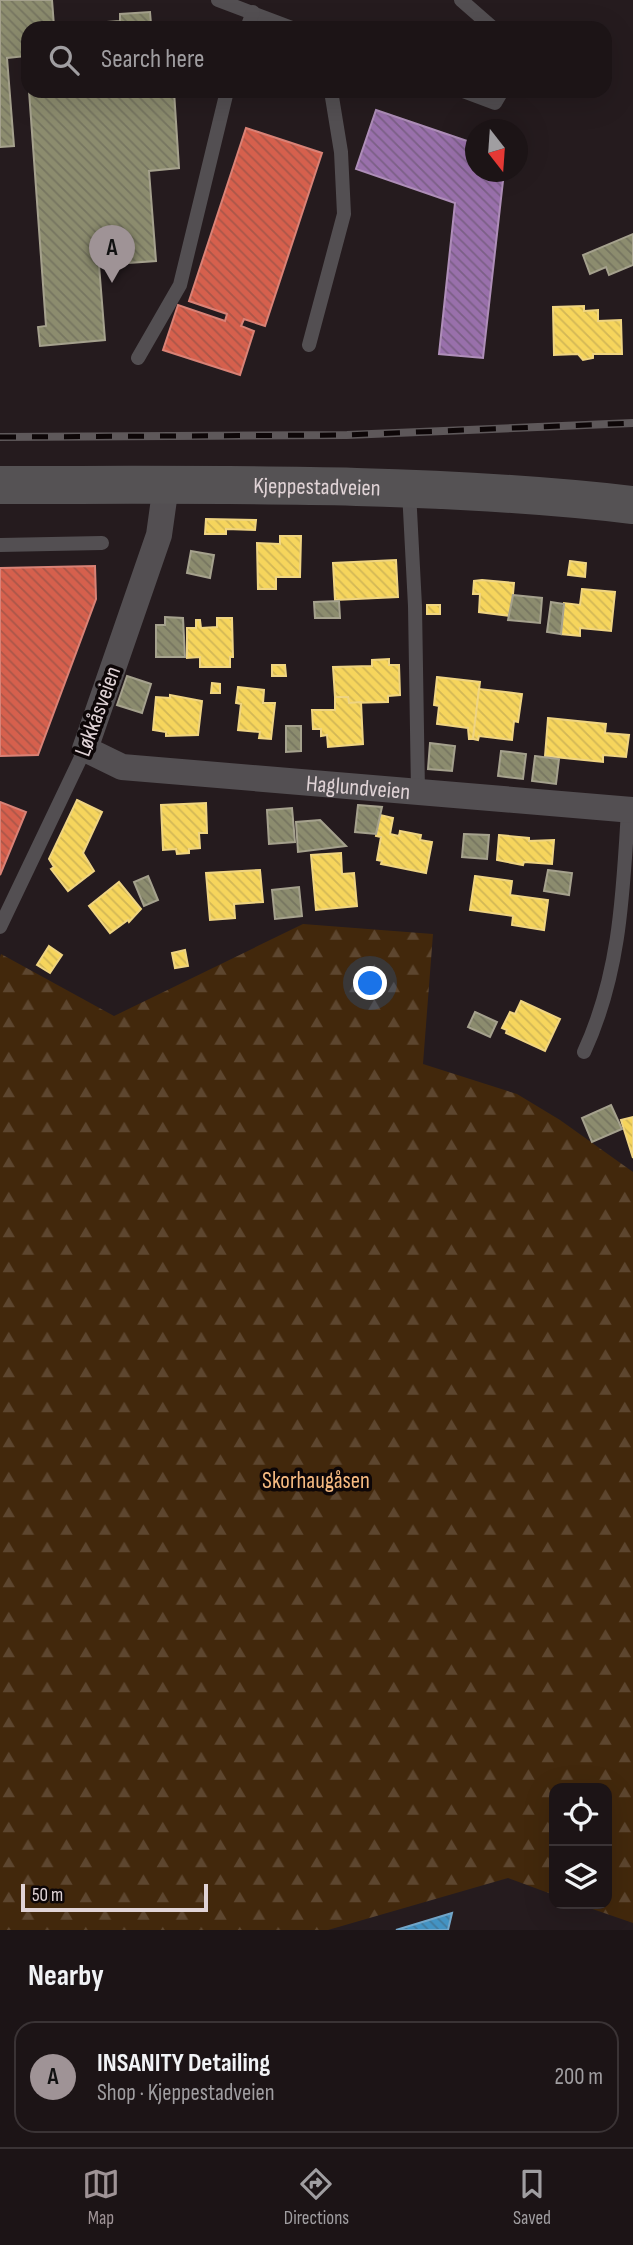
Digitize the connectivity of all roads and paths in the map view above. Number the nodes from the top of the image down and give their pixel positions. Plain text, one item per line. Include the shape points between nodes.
1 (218, 0) edge
2 (461, 0) edge
3 (253, 12) junction
4 (250, 21) edge
5 (275, 21) edge
6 (485, 21) edge
7 (225, 98) edge
8 (332, 98) edge
9 (309, 345) dead end
10 (138, 358) dead end
11 (0, 485) edge
12 (166, 485) junction
13 (409, 490) junction
14 (633, 505) edge
15 (102, 543) dead end
16 (0, 545) edge
17 (85, 750) junction
18 (418, 792) junction
19 (630, 810) edge
20 (0, 927) edge
21 (584, 1052) dead end

1 - 3 lane
2 - 6 lane
3 - 4 lane
3 - 5 lane
7 - 10 lane via 180,285
8 - 9 lane via 344,214
11 - 12 main road, Kjeppestadveien
12 - 13 main road, Kjeppestadveien
12 - 17 street, Løkkåsveien via 159,535
13 - 14 main road, Kjeppestadveien
13 - 18 lane
15 - 16 lane
17 - 18 street, Haglundveien via 122,767
17 - 20 lane, Løkkåsveien
18 - 19 street, Haglundveien
19 - 21 lane via 612,975

